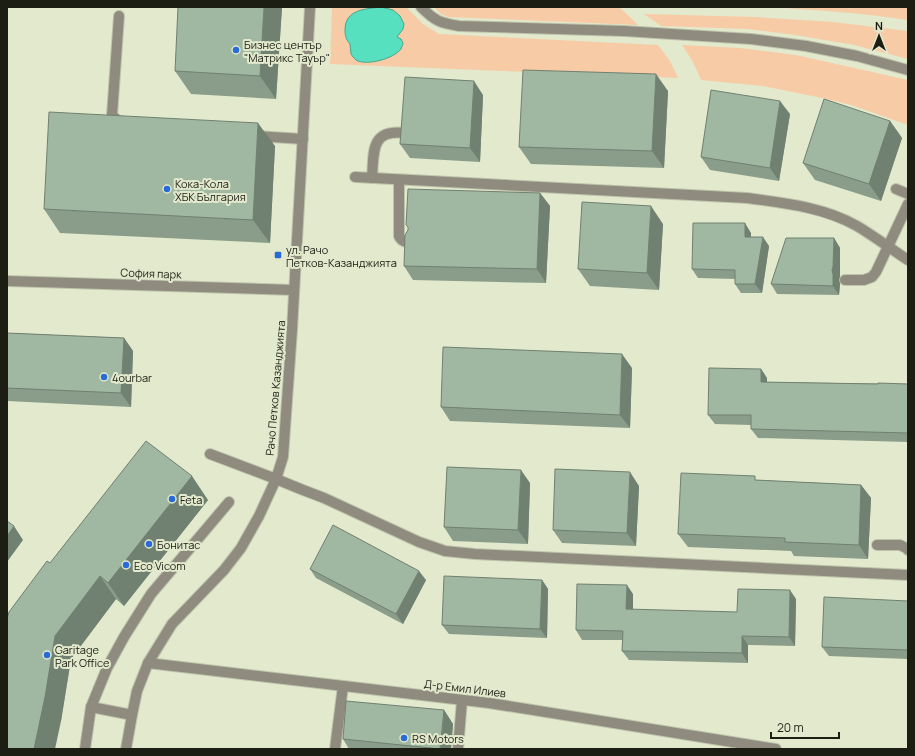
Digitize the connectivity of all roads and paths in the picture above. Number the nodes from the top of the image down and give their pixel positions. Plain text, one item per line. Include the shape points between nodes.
1 (310, 7) edge
2 (421, 7) edge
3 (119, 16) dead end
4 (908, 70) edge
5 (130, 128) edge
6 (405, 132) edge
7 (248, 135) edge
8 (303, 139) junction
9 (355, 177) dead end
10 (372, 178) junction
11 (399, 180) junction
12 (896, 189) dead end
13 (908, 194) edge
14 (908, 204) edge
15 (411, 243) edge
16 (888, 247) junction
17 (908, 260) edge
18 (845, 280) dead end
19 (7, 281) edge
20 (294, 290) junction
21 (210, 454) dead end
22 (276, 479) junction
23 (229, 502) dead end
24 (877, 545) dead end
25 (908, 550) edge
26 (908, 575) edge
27 (148, 663) junction
28 (343, 686) junction
29 (462, 700) junction
30 (91, 707) junction
31 (132, 715) junction
32 (85, 749) edge
33 (126, 749) edge
34 (335, 749) edge
35 (458, 749) edge
36 (776, 749) edge

1 - 8 street, Рачо Петков Казанджията
2 - 4 street via 432,19 459,26 751,38 806,46
3 - 5 street via 112,115 119,124
6 - 10 street via 389,132 379,138 374,149
7 - 8 street
8 - 20 street, Рачо Петков Казанджията
9 - 10 street
10 - 11 street
11 - 15 street via 398,236 404,242
11 - 16 street via 747,198 806,207 833,215 856,225
12 - 13 street
14 - 16 street
16 - 17 street
16 - 18 street via 872,277 864,280
19 - 20 street, София парк
20 - 22 street, Рачо Петков Казанджията via 283,457
21 - 22 street
22 - 26 street via 445,551 482,555
22 - 27 street, Рачо Петков Казанджията via 241,548 224,570 172,624
23 - 30 street via 151,594 107,668
24 - 25 street via 900,545
27 - 28 street, Д-р Емил Илиев
27 - 31 street, Рачо Петков Казанджията via 137,691
28 - 29 street, Д-р Емил Илиев
28 - 34 street
29 - 35 street
29 - 36 street, Д-р Емил Илиев
30 - 31 street
30 - 32 street
31 - 33 street, Рачо Петков Казанджията

